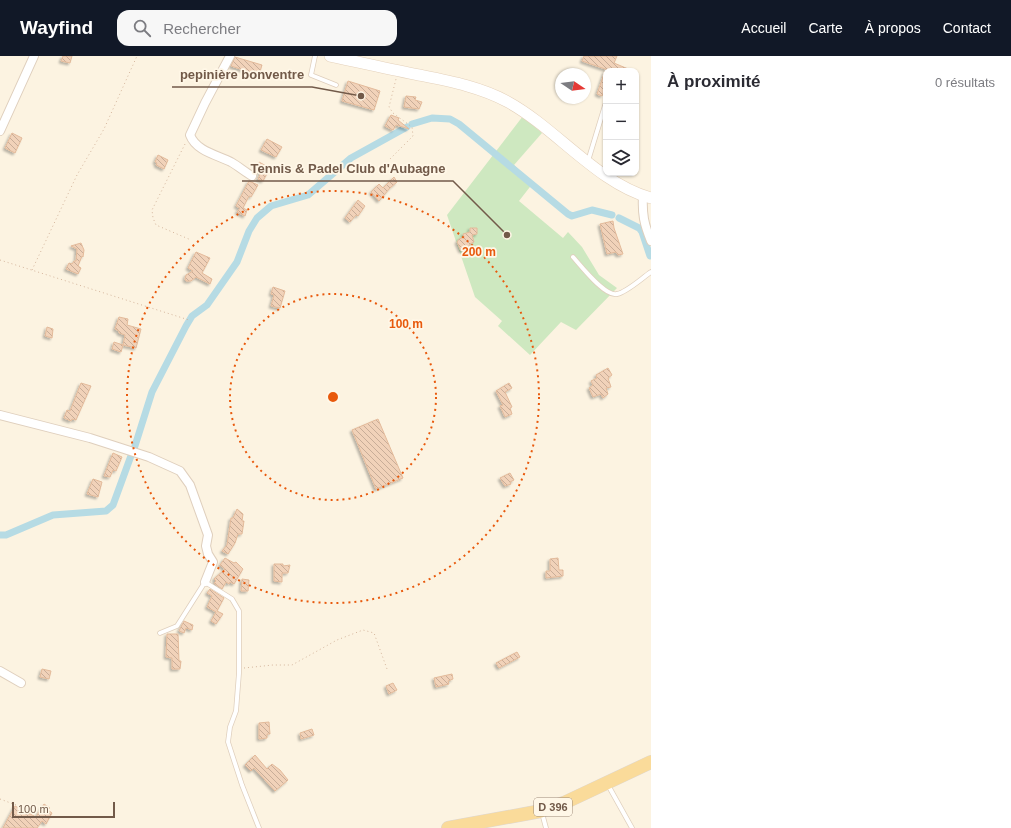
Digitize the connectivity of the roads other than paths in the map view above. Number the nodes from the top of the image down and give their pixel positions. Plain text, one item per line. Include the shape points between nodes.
1 (34, 56) edge
2 (230, 56) edge
3 (315, 56) edge
4 (330, 56) edge
5 (336, 85) dead end
6 (605, 104) edge
7 (0, 131) edge
8 (588, 161) junction
9 (252, 176) dead end
10 (647, 197) edge
11 (651, 241) edge
12 (573, 258) dead end
13 (651, 272) edge
14 (0, 415) edge
15 (205, 582) junction
16 (160, 633) dead end
17 (0, 671) edge
18 (21, 683) dead end
19 (651, 762) edge
20 (607, 783) junction
21 (541, 811) junction
22 (259, 828) edge
23 (448, 828) edge
24 (546, 828) edge
25 (632, 828) edge

1 - 7 street
2 - 9 street via 190,135 193,142 206,151
3 - 5 lane via 311,75
4 - 8 main road via 482,91 508,102 533,118
6 - 8 lane
8 - 10 main road via 618,184
10 - 11 street via 642,212
12 - 13 lane via 596,282 614,295
14 - 15 street via 90,438 148,457 180,471 190,485 208,535 206,546 213,562
15 - 16 lane via 177,626
15 - 22 lane via 232,599 239,611 236,711 228,742
17 - 18 street
19 - 20 main road, D 396
20 - 21 main road, D 396
20 - 25 lane
21 - 23 main road, D 396
21 - 24 lane

